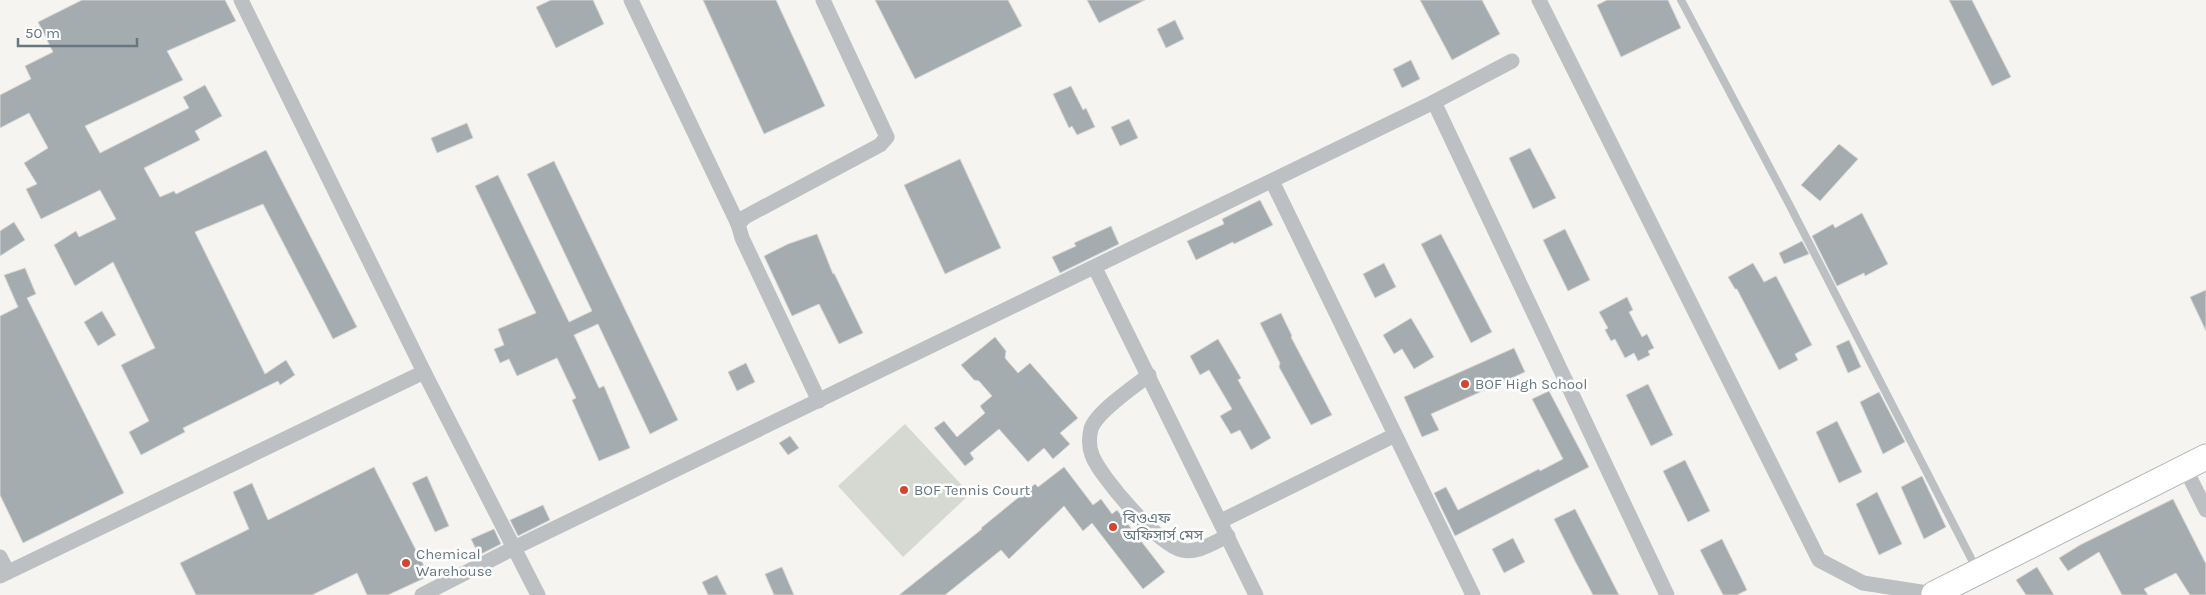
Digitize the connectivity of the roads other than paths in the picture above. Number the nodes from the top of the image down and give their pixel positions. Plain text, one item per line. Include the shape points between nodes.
1 (241, 0) edge
2 (631, 0) edge
3 (823, 0) edge
4 (1538, 0) edge
5 (1681, 0) edge
6 (1512, 61) dead end
7 (1434, 102) junction
8 (1272, 181) junction
9 (738, 224) junction
10 (1095, 268) junction
11 (424, 372) junction
12 (1149, 375) junction
13 (820, 401) junction
14 (1396, 435) junction
15 (2196, 462) edge
16 (2206, 510) edge
17 (1221, 521) junction
18 (1228, 536) junction
19 (514, 548) junction
20 (0, 556) edge
21 (1978, 572) junction
22 (4, 574) edge
23 (422, 595) edge
24 (538, 595) edge
25 (1256, 595) edge
26 (1473, 595) edge
27 (1667, 595) edge
28 (1933, 595) edge

1 - 11 street
2 - 9 street
3 - 9 street via 887,137 880,145 745,217
4 - 28 street via 1819,560 1863,583
5 - 21 lane
6 - 7 street
7 - 8 street
7 - 27 street
8 - 10 street
8 - 14 street
9 - 13 street
10 - 12 street
10 - 13 street
11 - 19 street
11 - 22 street
12 - 17 street
12 - 18 street via 1103,412 1091,427 1089,442 1092,456 1108,481 1163,541 1182,550 1195,551
13 - 19 street
14 - 17 street
14 - 26 street
15 - 16 street
15 - 21 main road
17 - 18 street
18 - 25 street
19 - 23 street
19 - 24 street
20 - 22 street
21 - 28 main road

